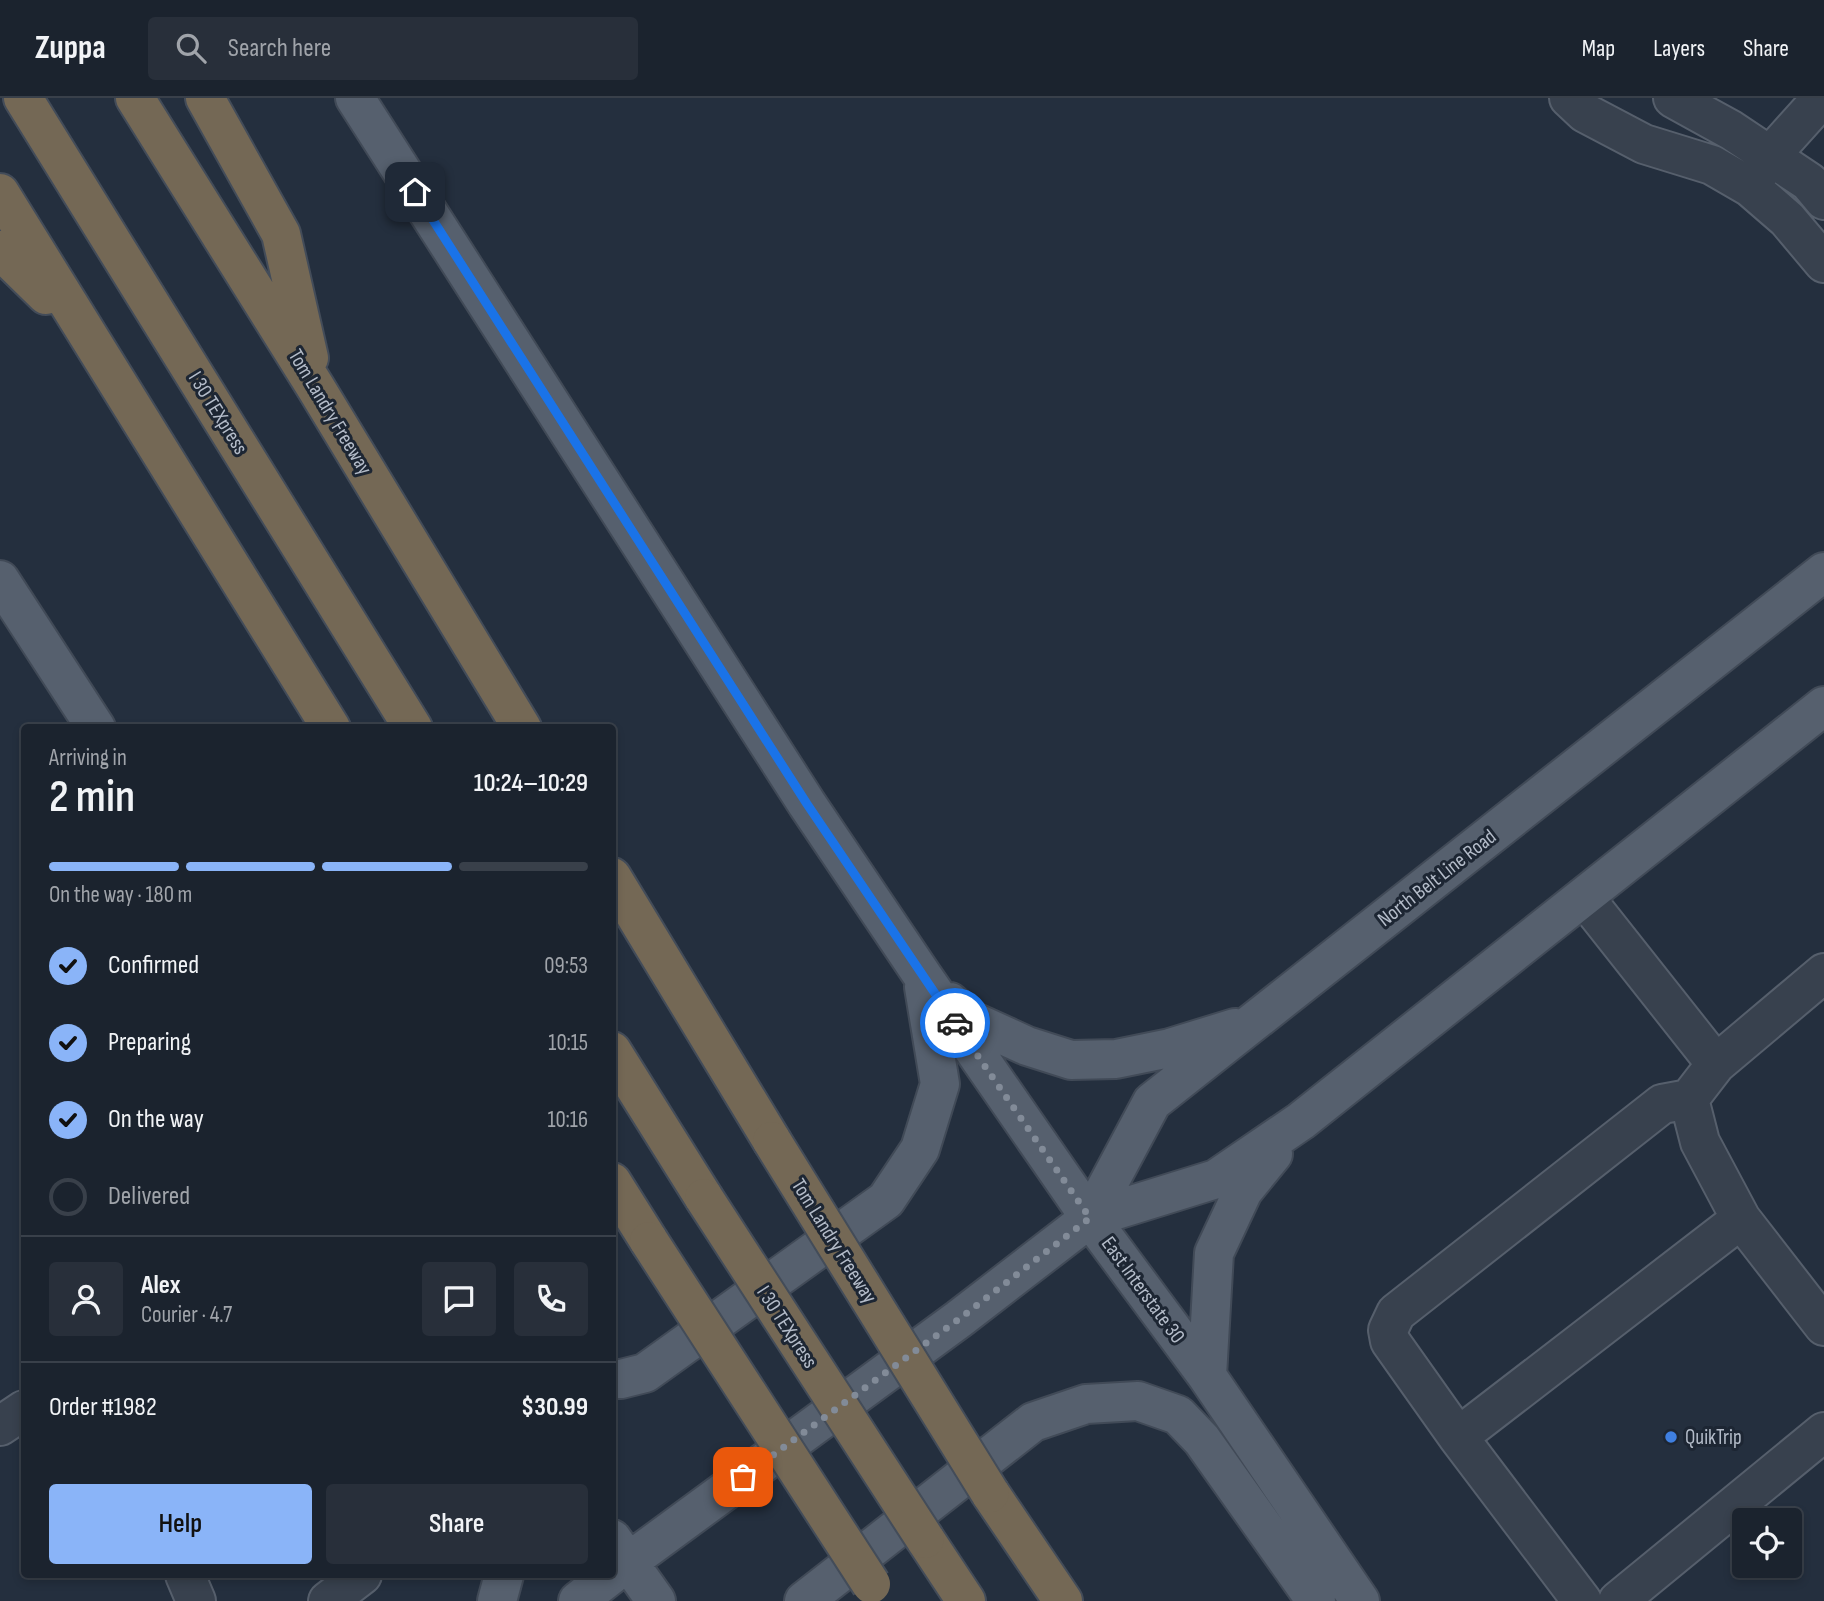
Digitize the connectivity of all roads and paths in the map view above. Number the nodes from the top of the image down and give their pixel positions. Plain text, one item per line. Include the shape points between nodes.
1 (23, 98) edge
2 (135, 98) edge
3 (205, 98) edge
4 (355, 98) edge
5 (1569, 98) edge
6 (1673, 98) edge
7 (1823, 98) edge
8 (1760, 172) junction
9 (0, 193) edge
10 (1824, 200) edge
11 (0, 250) edge
12 (1824, 263) edge
13 (91, 340) junction
14 (316, 388) junction
15 (1824, 572) edge
16 (0, 580) edge
17 (1824, 706) edge
18 (93, 724) edge
19 (329, 724) edge
20 (411, 724) edge
21 (520, 724) edge
22 (616, 884) edge
23 (1584, 897) junction
24 (1824, 973) edge
25 (922, 975) junction
26 (1257, 1021) junction
27 (616, 1057) edge
28 (1716, 1064) junction
29 (1689, 1099) junction
30 (1301, 1121) junction
31 (616, 1188) edge
32 (1090, 1218) junction
33 (1741, 1219) junction
34 (1824, 1326) edge
35 (1207, 1376) junction
36 (616, 1379) edge
37 (21, 1412) edge
38 (0, 1426) edge
39 (1824, 1432) edge
40 (1458, 1437) junction
41 (616, 1563) edge
42 (186, 1578) edge
43 (358, 1578) edge
44 (503, 1578) edge
45 (601, 1578) edge
46 (877, 1592) edge
47 (195, 1601) edge
48 (328, 1601) edge
49 (497, 1601) edge
50 (578, 1601) edge
51 (656, 1601) edge
52 (804, 1601) edge
53 (967, 1601) edge
54 (1063, 1601) edge
55 (1316, 1601) edge
56 (1360, 1601) edge
57 (1582, 1601) edge
58 (1618, 1601) edge

1 - 20 highway, I 30 TEXpress
2 - 14 highway, Tom Landry Freeway
3 - 14 highway via 281,234
4 - 25 main road, East Interstate 30 via 807,804
5 - 8 lane via 1585,113 1644,144 1712,165
6 - 8 lane via 1731,130
7 - 8 lane
8 - 10 lane via 1809,182
8 - 12 lane via 1787,219
9 - 13 highway
11 - 13 highway
13 - 19 highway
14 - 21 highway, Tom Landry Freeway
15 - 26 main road, North Belt Line Road
16 - 18 main road
17 - 23 main road, North Belt Line Road
22 - 54 highway, Tom Landry Freeway, bridge via 990,1493
23 - 28 lane
23 - 30 main road, North Belt Line Road
24 - 28 lane
25 - 26 main road via 970,1020 1071,1060 1116,1059 1170,1048
25 - 32 main road, East Interstate 30
25 - 36 main road via 940,1084 920,1149 886,1200 645,1373
26 - 32 main road, North Belt Line Road via 1153,1102
27 - 53 highway, I 30 TEXpress, bridge
28 - 29 lane
29 - 33 lane via 1700,1142
29 - 40 lane via 1662,1104 1396,1313 1388,1330 1390,1341
30 - 32 main road, North Belt Line Road via 1216,1179
30 - 35 main road via 1243,1191 1214,1253
31 - 46 highway, bridge
32 - 35 main road, East Interstate 30
32 - 41 main road, North Belt Line Road via 959,1319
33 - 34 lane
33 - 40 lane
35 - 56 main road, East Interstate 30
37 - 38 lane
39 - 58 lane
40 - 57 lane
41 - 51 main road
42 - 47 lane
43 - 48 lane
44 - 49 main road
45 - 50 main road, North Belt Line Road
52 - 55 main road via 1033,1422 1086,1404 1138,1401 1178,1415 1202,1440

